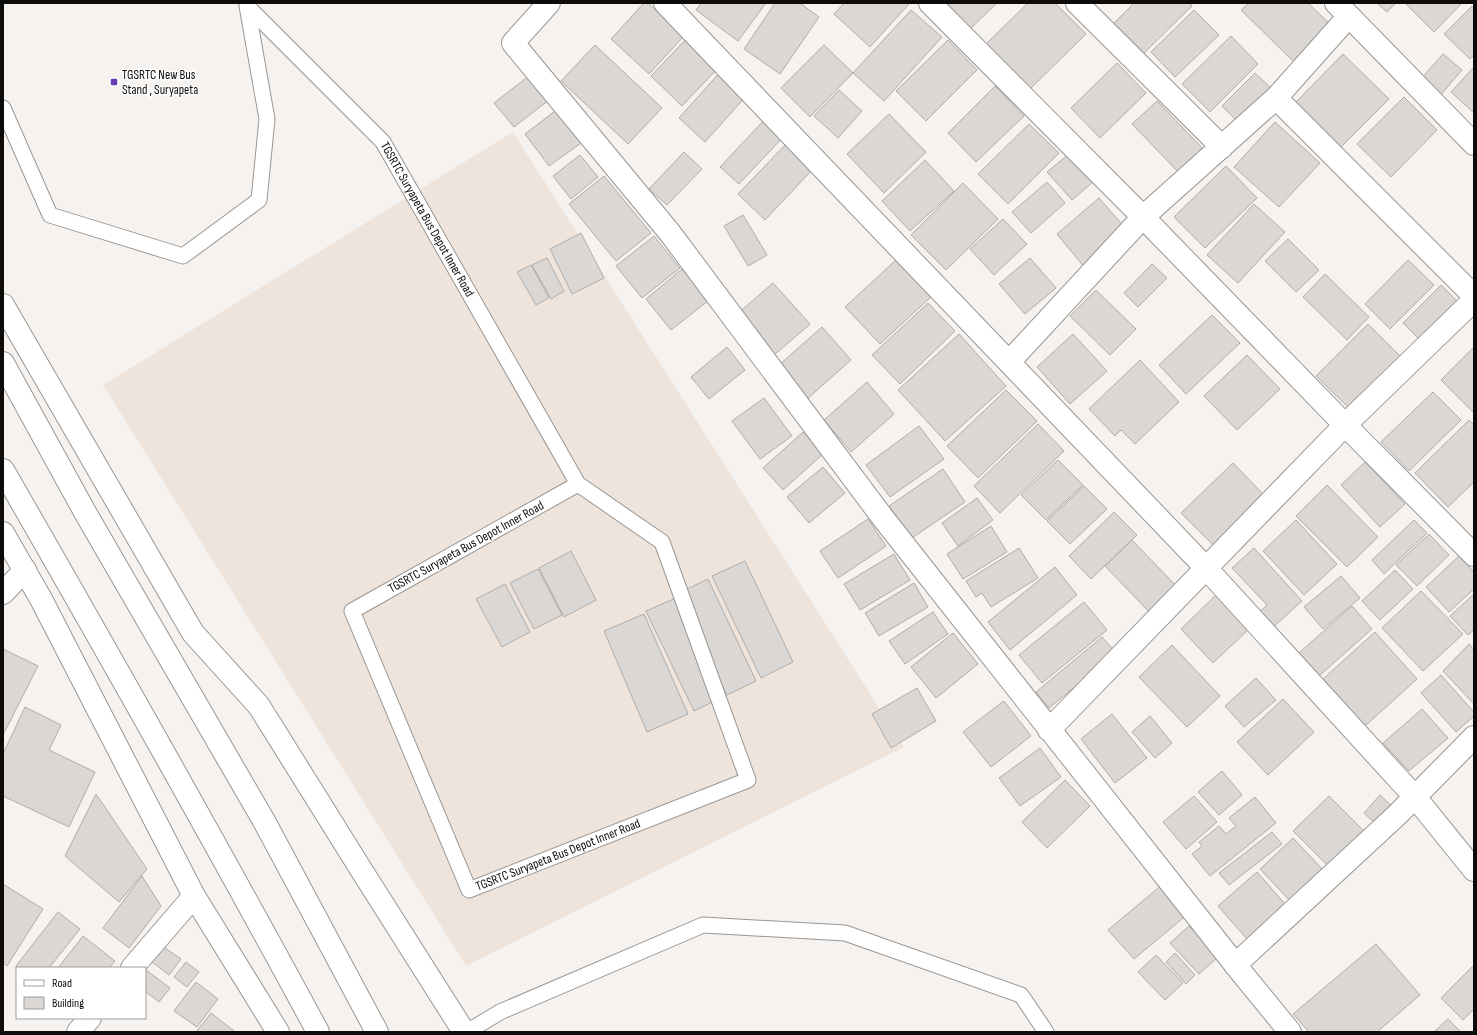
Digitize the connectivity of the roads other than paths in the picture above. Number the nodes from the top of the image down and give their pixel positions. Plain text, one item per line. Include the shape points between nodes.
1 (549, 3) edge
2 (665, 3) edge
3 (930, 3) edge
4 (1077, 3) edge
5 (247, 5) edge
6 (1342, 10) edge
7 (1276, 98) junction
8 (3, 108) edge
9 (1474, 144) edge
10 (1222, 147) junction
11 (1144, 217) junction
12 (1474, 296) edge
13 (1474, 300) edge
14 (3, 304) edge
15 (1009, 362) junction
16 (3, 363) edge
17 (1345, 425) junction
18 (3, 470) edge
19 (578, 484) junction
20 (3, 533) edge
21 (1474, 555) edge
22 (1206, 568) junction
23 (24, 570) junction
24 (3, 593) edge
25 (1049, 730) junction
26 (1474, 737) edge
27 (1415, 797) junction
28 (1474, 870) edge
29 (194, 896) junction
30 (1235, 965) junction
31 (133, 967) edge
32 (89, 1019) edge
33 (78, 1032) edge
34 (278, 1032) edge
35 (318, 1032) edge
36 (377, 1032) edge
37 (466, 1032) edge
38 (1046, 1032) edge
39 (1290, 1032) edge

1 - 25 main road via 513,43 670,234 883,518
2 - 15 main road
3 - 11 main road
4 - 10 main road
5 - 8 lane via 266,119 259,200 183,256 50,215
5 - 19 lane, TGSRTC Suryapeta Bus Depot Inner Road via 383,142
6 - 7 main road
6 - 9 main road
7 - 10 main road
7 - 12 main road
10 - 11 main road
11 - 15 main road
11 - 17 main road
13 - 17 main road
14 - 37 main road via 193,633 259,706
15 - 22 main road
16 - 36 main road via 86,514 264,821
17 - 21 main road
17 - 22 main road
18 - 35 main road
19 - 19 lane, TGSRTC Suryapeta Bus Depot Inner Road via 352,611 469,890 748,780 662,542
20 - 23 main road
22 - 25 main road
22 - 27 main road
23 - 24 main road
23 - 29 main road
25 - 30 main road
26 - 27 main road
27 - 28 main road
27 - 30 main road
29 - 31 main road
29 - 34 main road
30 - 39 main road
32 - 33 main road
37 - 38 lane via 500,1012 703,926 845,933 1020,995

